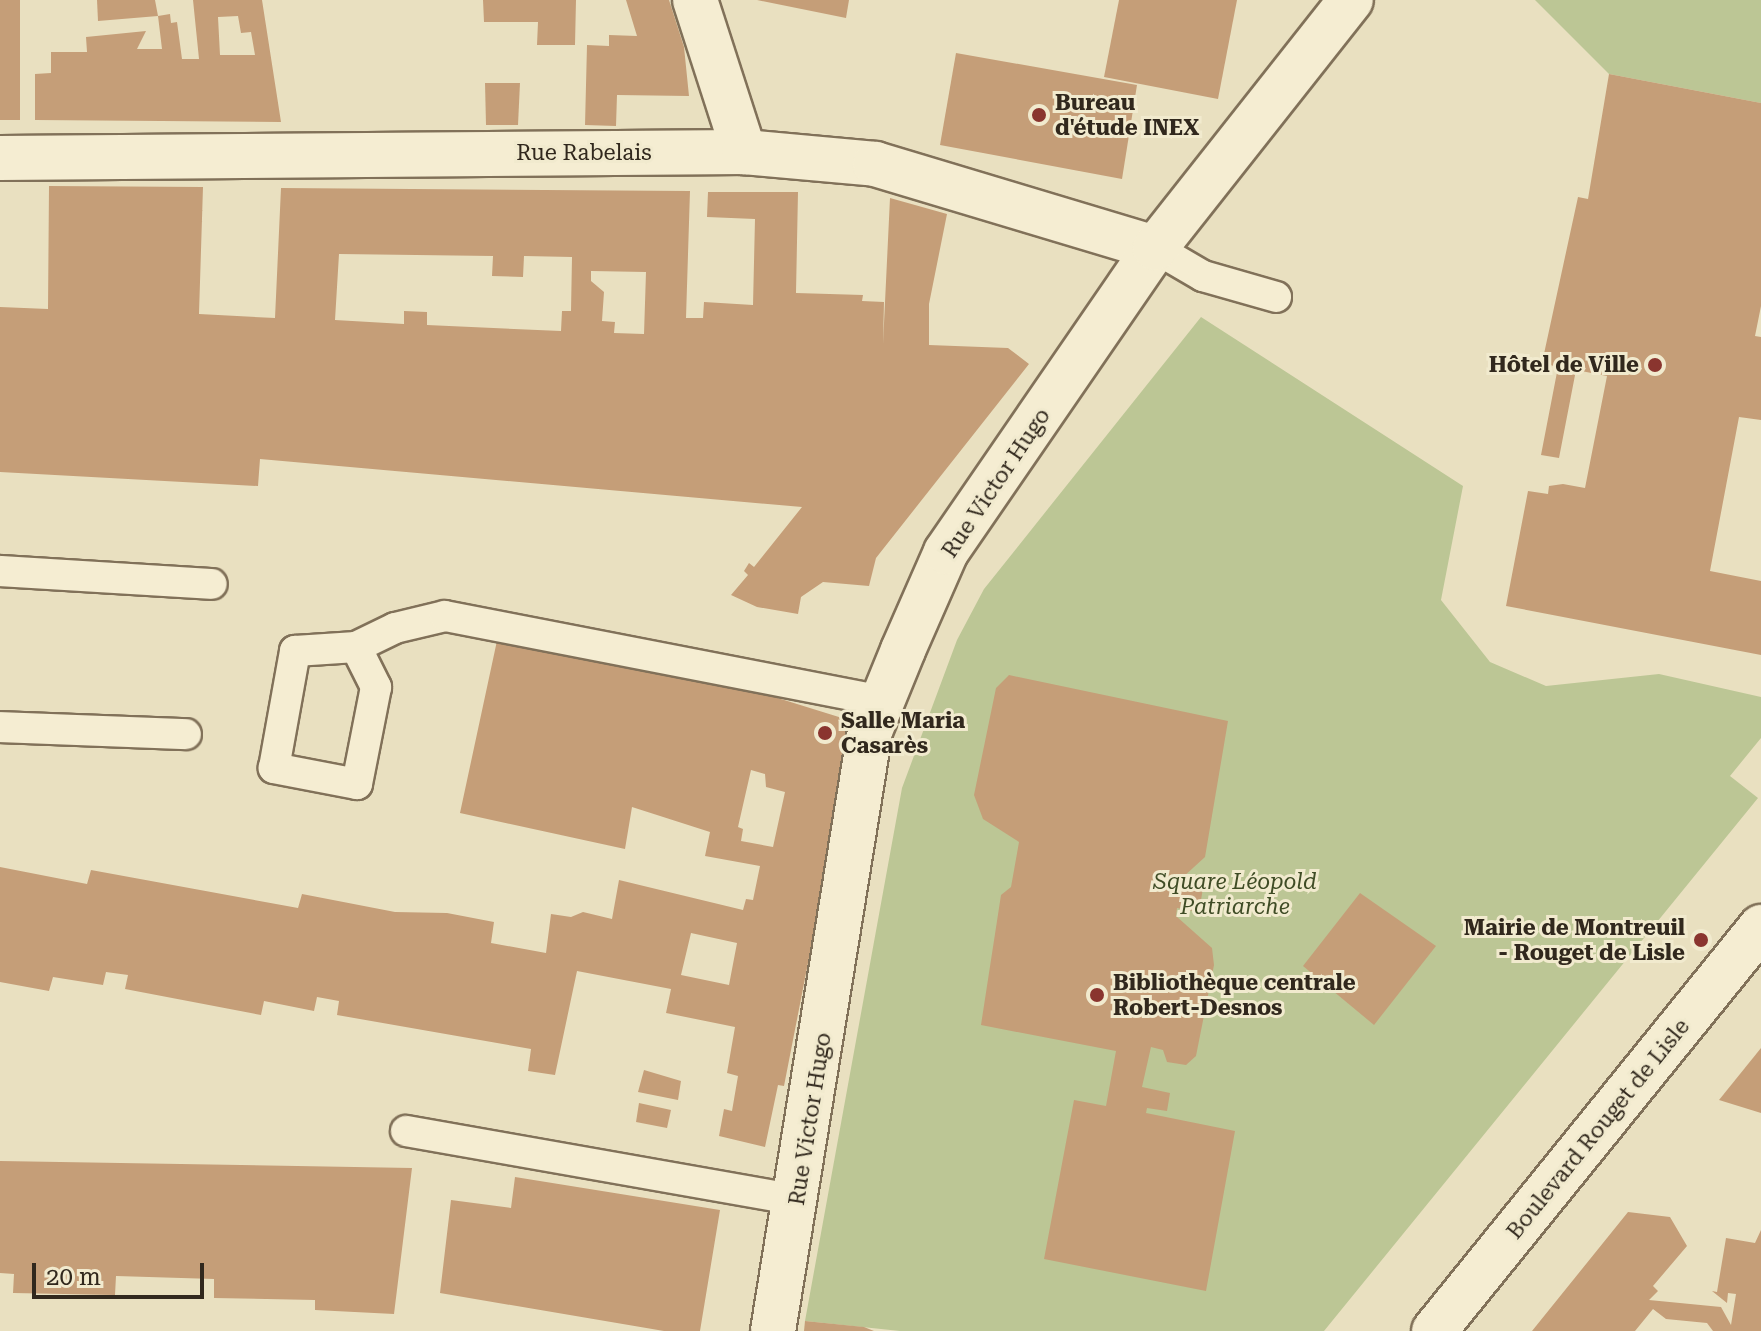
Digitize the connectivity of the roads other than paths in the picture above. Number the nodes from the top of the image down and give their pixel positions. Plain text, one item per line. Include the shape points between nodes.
1 (695, 0) edge
2 (1351, 0) edge
3 (744, 152) junction
4 (0, 158) edge
5 (1155, 248) junction
6 (1276, 297) dead end
7 (0, 571) edge
8 (212, 584) dead end
9 (356, 647) junction
10 (882, 701) junction
11 (0, 727) edge
12 (186, 734) dead end
13 (1761, 927) edge
14 (406, 1131) dead end
15 (797, 1200) junction
16 (773, 1331) edge
17 (1434, 1331) edge

1 - 3 street
2 - 5 street, Rue Victor Hugo
3 - 4 street, Rue Rabelais
3 - 5 street, Rue Rabelais via 875,164
5 - 6 lane via 1203,276
5 - 10 street, Rue Victor Hugo via 946,552
7 - 8 lane
9 - 9 lane via 376,687 357,784 274,768 295,651
9 - 10 lane via 395,628 445,616
10 - 15 street, Rue Victor Hugo via 870,731
11 - 12 lane
13 - 17 street, Boulevard Rouget de Lisle
14 - 15 lane
15 - 16 street, Rue Victor Hugo

